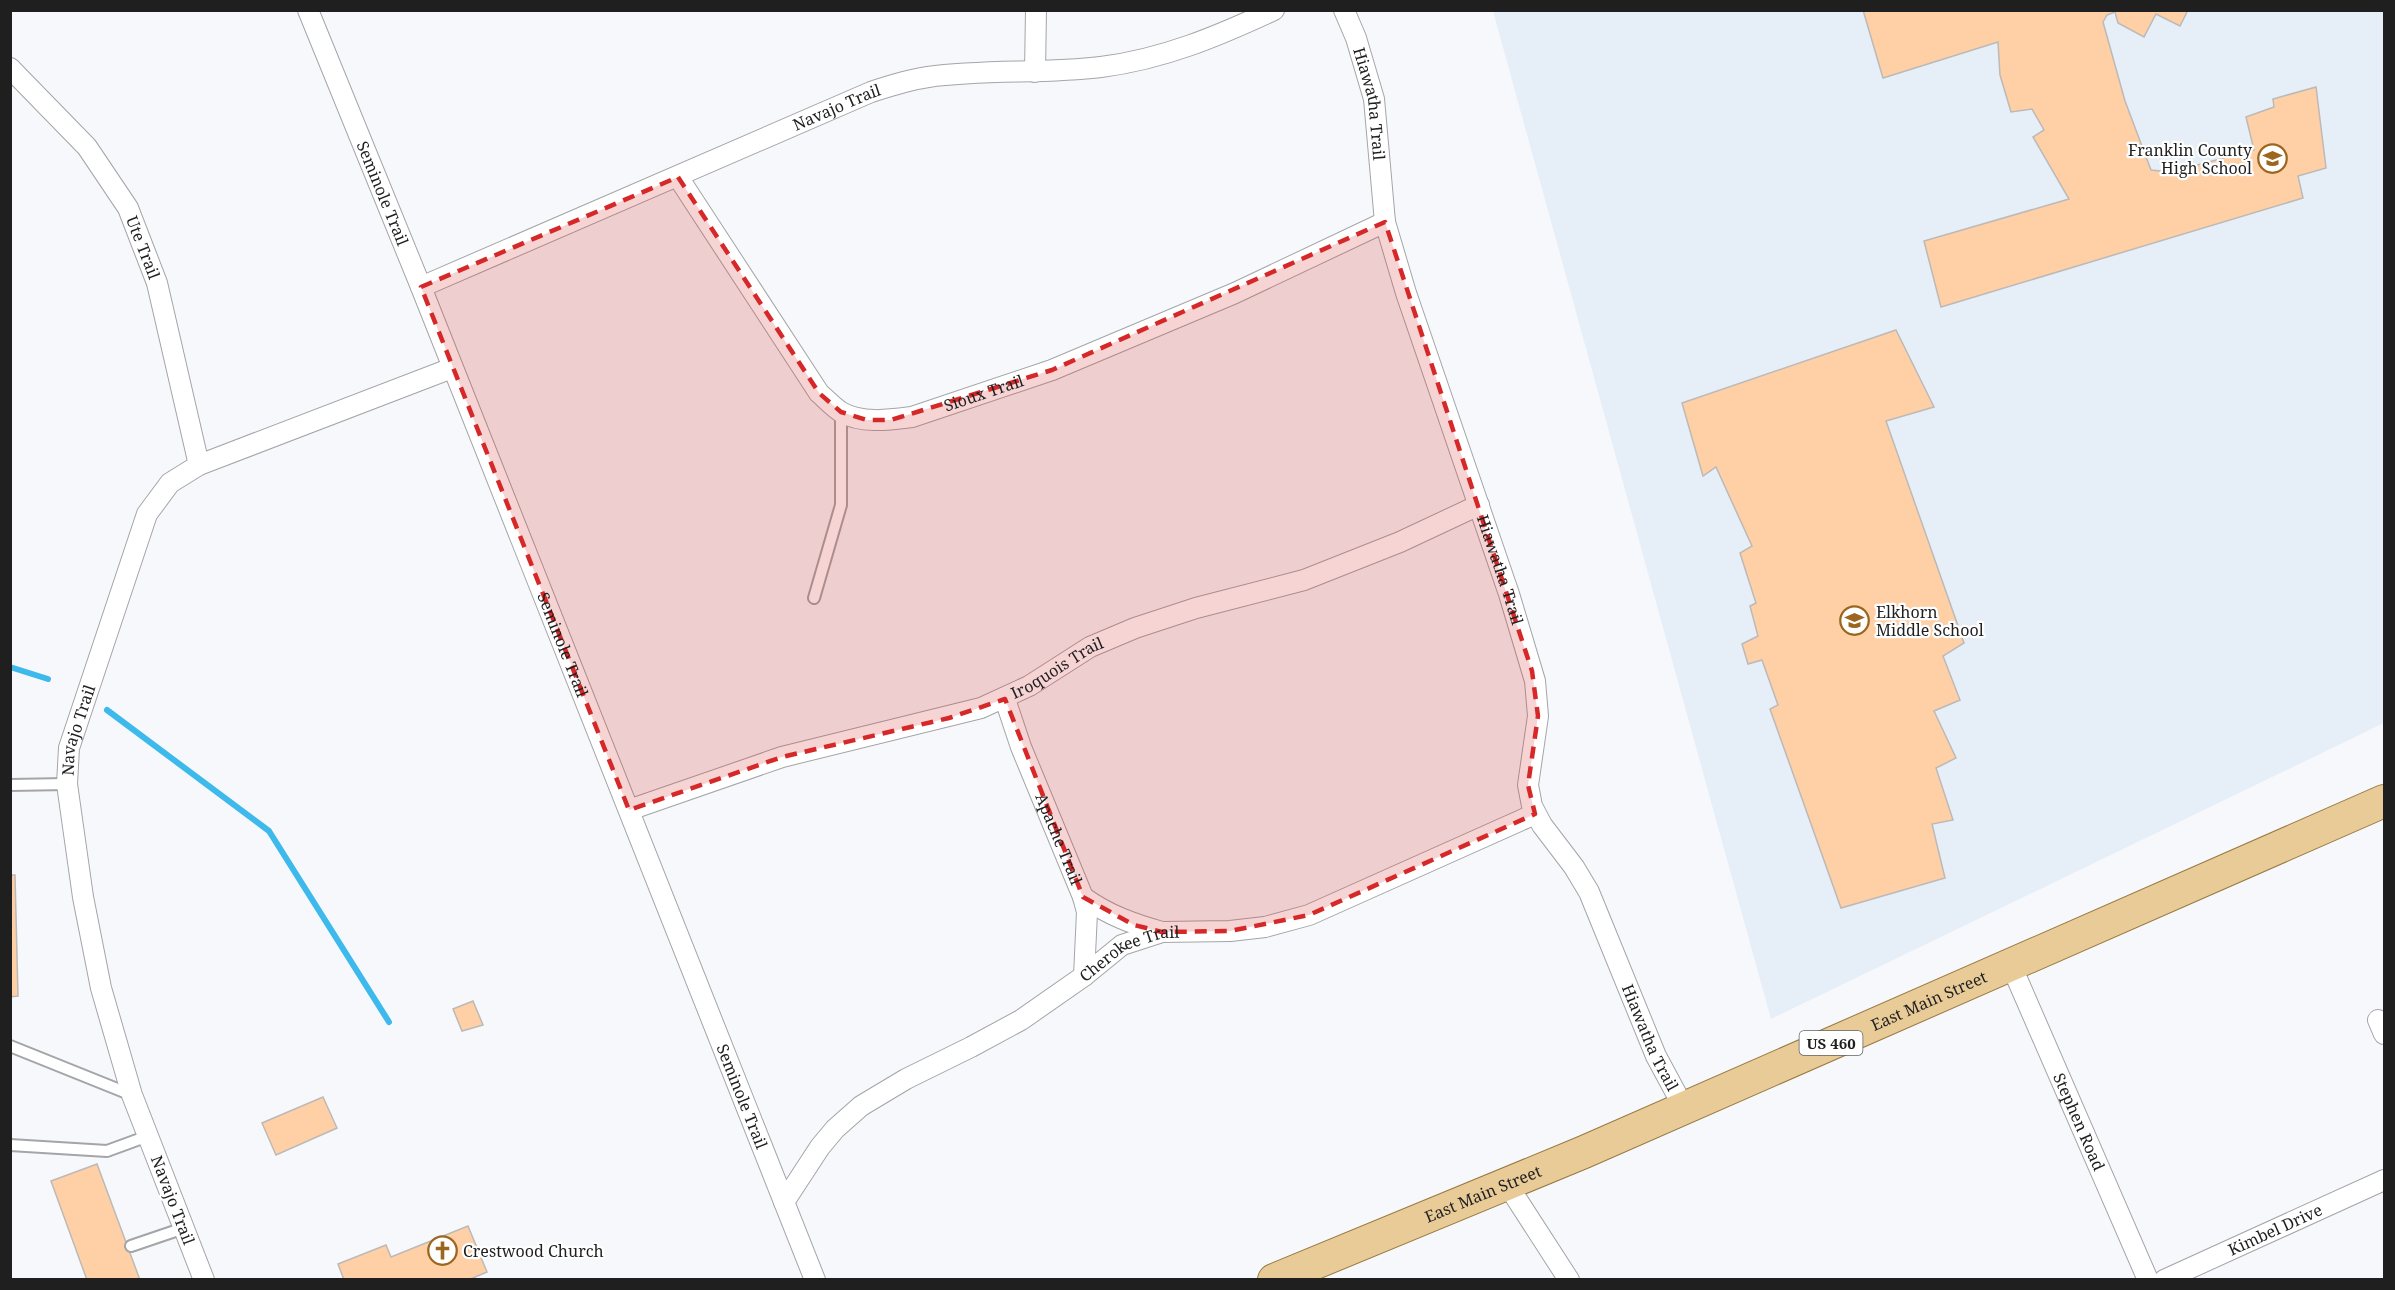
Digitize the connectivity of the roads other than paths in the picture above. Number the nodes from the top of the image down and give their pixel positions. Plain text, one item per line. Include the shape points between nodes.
1 (308, 10) edge
2 (1036, 10) edge
3 (1274, 10) edge
4 (1344, 10) edge
5 (10, 68) edge
6 (1035, 72) junction
7 (678, 177) junction
8 (1385, 222) junction
9 (421, 288) junction
10 (452, 368) junction
11 (841, 412) junction
12 (199, 465) junction
13 (1479, 505) junction
14 (814, 598) dead end
15 (1005, 699) junction
16 (68, 784) junction
17 (10, 785) edge
18 (2385, 801) edge
19 (629, 810) junction
20 (1535, 814) junction
21 (1083, 897) junction
22 (1162, 932) junction
23 (2011, 965) junction
24 (1084, 976) junction
25 (10, 1046) edge
26 (132, 1095) junction
27 (1684, 1108) junction
28 (148, 1136) junction
29 (10, 1145) edge
30 (2385, 1180) edge
31 (1507, 1184) junction
32 (784, 1202) junction
33 (184, 1228) junction
34 (130, 1246) dead end
35 (204, 1280) edge
36 (815, 1280) edge
37 (1274, 1280) edge
38 (1569, 1280) edge
39 (2148, 1280) edge
40 (2164, 1280) edge

1 - 9 street, Seminole Trail
2 - 6 street
3 - 6 street, Navajo Trail via 1148,60
4 - 8 street, Hiawatha Trail via 1374,99
5 - 12 street, Ute Trail via 87,147 128,208 158,283
6 - 7 street, Navajo Trail via 928,77 900,83 871,92
7 - 9 street, Navajo Trail
7 - 11 street, Sioux Trail via 819,393
8 - 11 street, Sioux Trail via 1234,293 1052,370 912,417 867,420
8 - 13 street, Hiawatha Trail
9 - 10 street, Seminole Trail
10 - 12 street, Navajo Trail
10 - 19 street, Seminole Trail
11 - 14 lane via 841,505
12 - 16 street, Navajo Trail via 170,483 147,514 69,748
13 - 15 street, Iroquois Trail via 1304,580 1135,628 1090,647
13 - 20 street, Hiawatha Trail via 1535,681 1538,716 1528,785
15 - 19 street, Iroquois Trail via 949,718 782,757
15 - 21 street, Apache Trail
16 - 17 lane
16 - 26 street, Navajo Trail via 83,897 101,988
18 - 23 main road, East Main Street / US 460
19 - 32 street, Seminole Trail
20 - 22 street, Cherokee Trail via 1309,915 1265,927
20 - 27 street, Hiawatha Trail via 1589,892 1656,1056
21 - 22 street, Apache Trail via 1104,912
21 - 24 street via 1087,912
22 - 24 street, Cherokee Trail via 1122,945
23 - 27 main road, East Main Street / US 460
23 - 39 street, Stephen Road
24 - 32 street, Cherokee Trail via 1021,1020 861,1106 820,1147
25 - 26 lane
26 - 28 street, Navajo Trail
27 - 31 main road, East Main Street / US 460
28 - 29 lane via 107,1151
28 - 33 street, Navajo Trail
30 - 40 street, Kimbel Drive
31 - 37 main road, East Main Street / US 460
31 - 38 street
32 - 36 street, Seminole Trail
33 - 34 lane
33 - 35 street, Navajo Trail

